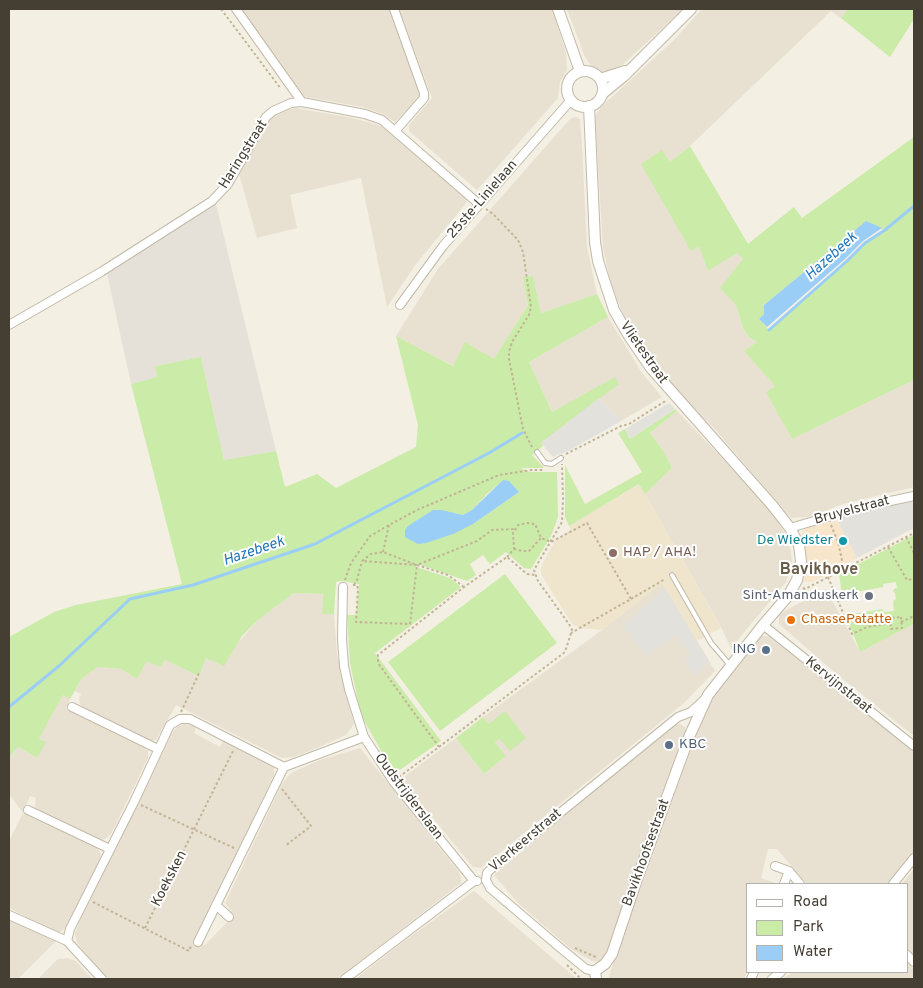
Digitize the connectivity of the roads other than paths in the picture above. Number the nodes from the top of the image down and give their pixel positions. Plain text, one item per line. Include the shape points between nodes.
1 (236, 9) edge
2 (394, 9) edge
3 (558, 9) edge
4 (691, 9) edge
5 (630, 69) junction
6 (580, 71) junction
7 (600, 79) junction
8 (602, 94) junction
9 (571, 100) junction
10 (302, 102) junction
11 (589, 106) junction
12 (396, 130) junction
13 (479, 204) junction
14 (400, 305) dead end
15 (9, 325) edge
16 (537, 452) road end
17 (561, 458) road end
18 (914, 496) edge
19 (790, 528) junction
20 (672, 575) road end
21 (795, 584) joint
22 (343, 587) road end
23 (762, 625) junction
24 (731, 666) junction
25 (708, 695) junction
26 (72, 707) dead end
27 (684, 715) junction
28 (697, 722) junction
29 (364, 737) junction
30 (913, 743) edge
31 (158, 749) junction
32 (284, 767) junction
33 (28, 810) dead end
34 (110, 849) junction
35 (914, 858) edge
36 (775, 866) dead end
37 (789, 871) junction
38 (486, 880) junction
39 (474, 881) junction
40 (784, 883) edge
41 (799, 883) edge
42 (894, 883) edge
43 (216, 905) junction
44 (9, 914) edge
45 (229, 917) dead end
46 (68, 941) junction
47 (198, 942) road end
48 (595, 975) edge
49 (102, 979) edge
50 (345, 979) edge

1 - 10 street
2 - 12 street via 424,93 424,98
3 - 6 street
4 - 5 street
5 - 7 street
5 - 8 street
6 - 7 street via 592,72
6 - 9 street via 568,83
7 - 8 street
8 - 11 street
9 - 11 street via 579,106
9 - 13 street, 25ste-Linielaan
10 - 12 street, Haringstraat via 365,114
10 - 15 street, Haringstraat via 291,103 266,117 228,184 212,201 101,272
11 - 19 street, Vlietestraat via 595,242 614,310 650,367
12 - 13 street, Haringstraat
13 - 14 street, 25ste-Linielaan
16 - 17 lane via 545,463 552,464
18 - 19 street, Bruyelstraat
19 - 21 street, Vlietestraat via 799,546 801,561
20 - 24 lane via 711,643
21 - 23 street, Bavikhoofsestraat
22 - 29 street, Oudstrijderslaan via 344,666
23 - 24 street, Bavikhoofsestraat
23 - 30 street, Kervijnstraat
24 - 25 street, Bavikhoofsestraat
25 - 27 street, Vierkeerstraat
25 - 28 street, Bavikhoofsestraat
26 - 31 street
27 - 28 street
27 - 38 street, Vierkeerstraat via 491,869
28 - 48 street, Bavikhoofsestraat via 612,954
29 - 32 street
29 - 39 street, Oudstrijderslaan via 393,781
31 - 32 street via 170,725 180,719 190,719
31 - 34 street
32 - 43 street
33 - 34 street
34 - 46 street via 70,930
35 - 42 street
36 - 37 street
37 - 40 street
37 - 41 street
38 - 39 street, Vierkeerstraat
38 - 48 street via 490,888
39 - 50 street, Vierkeerstraat
43 - 45 street
43 - 47 street
44 - 46 street
46 - 49 street

